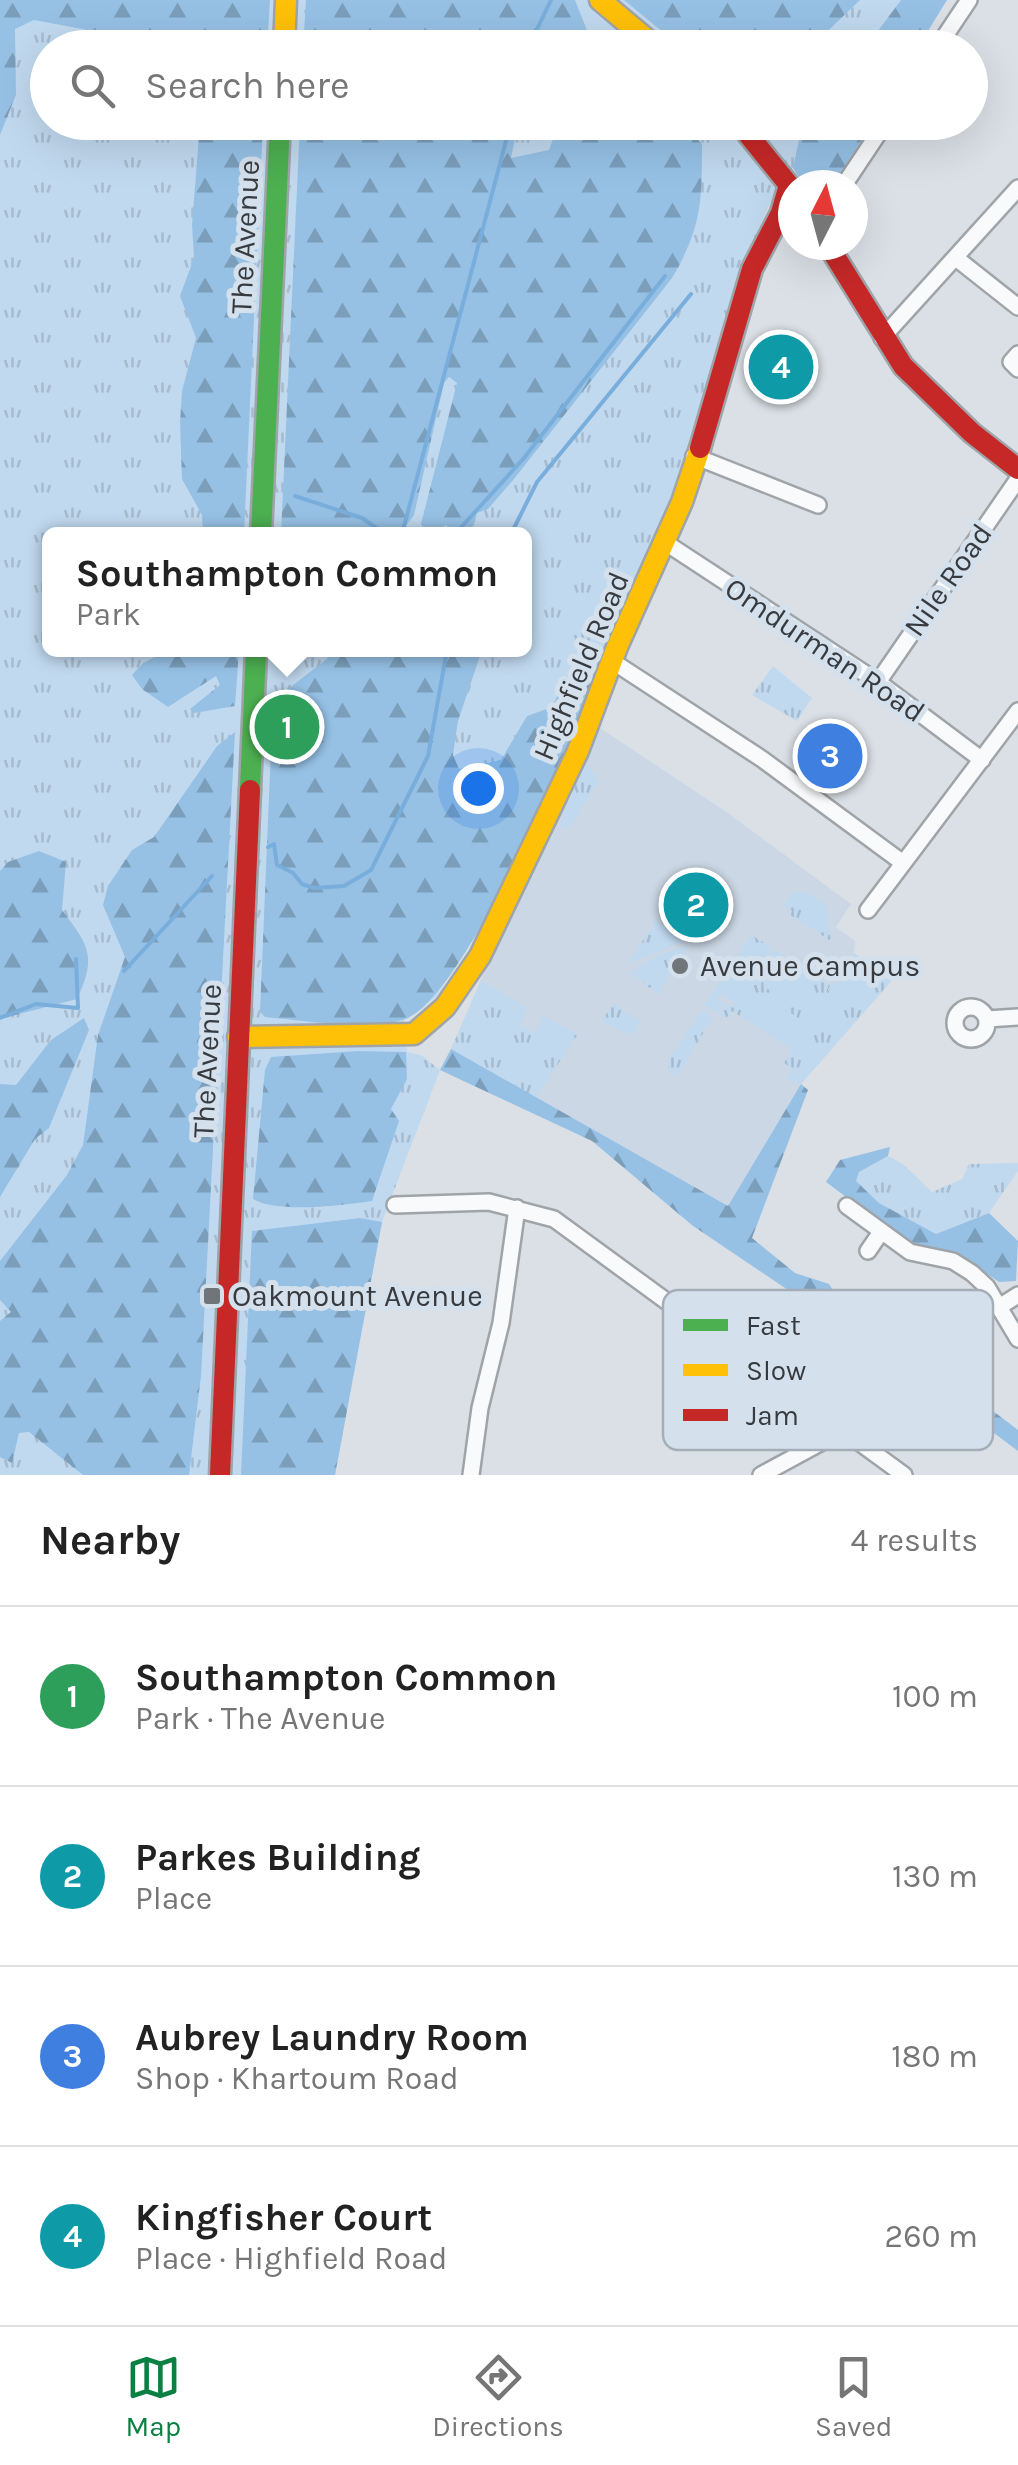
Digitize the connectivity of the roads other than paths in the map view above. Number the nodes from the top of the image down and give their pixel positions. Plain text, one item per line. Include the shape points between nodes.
1 (286, 0) edge
2 (600, 0) edge
3 (969, 0) edge
4 (285, 30) edge
5 (636, 30) edge
6 (949, 30) edge
7 (279, 140) edge
8 (752, 140) edge
9 (874, 140) edge
10 (854, 170) edge
11 (778, 172) edge
12 (1018, 188) edge
13 (778, 219) edge
14 (956, 258) junction
15 (837, 260) edge
16 (1018, 307) edge
17 (882, 338) junction
18 (1018, 354) edge
19 (1018, 369) edge
20 (694, 456) junction
21 (1018, 468) edge
22 (1018, 479) edge
23 (818, 505) dead end
24 (262, 527) edge
25 (666, 543) junction
26 (256, 657) edge
27 (612, 660) junction
28 (878, 682) junction
29 (1018, 710) edge
30 (982, 760) junction
31 (903, 863) junction
32 (868, 910) dead end
33 (1018, 1017) edge
34 (988, 1019) dead end
35 (238, 1037) junction
36 (395, 1206) dead end
37 (847, 1206) dead end
38 (517, 1208) junction
39 (881, 1232) junction
40 (868, 1251) dead end
41 (989, 1290) edge
42 (1018, 1295) edge
43 (663, 1297) edge
44 (993, 1297) edge
45 (999, 1307) junction
46 (1018, 1339) edge
47 (807, 1450) edge
48 (872, 1450) edge
49 (220, 1475) edge
50 (471, 1475) edge
51 (761, 1475) edge
52 (904, 1475) edge

1 - 4 main road
2 - 5 main road
3 - 6 street
7 - 24 main road, The Avenue
8 - 11 main road
9 - 10 street
12 - 14 street
13 - 20 main road, Highfield Road via 752,268
14 - 16 street
14 - 17 street
15 - 17 main road
17 - 21 main road via 915,380
18 - 19 street via 1011,362
20 - 23 street
20 - 25 main road, Highfield Road
22 - 28 street, Nile Road
25 - 27 main road, Highfield Road
25 - 28 street, Omdurman Road
26 - 35 main road, The Avenue
27 - 31 street
27 - 35 main road, Highfield Road via 491,936 423,1030 401,1037
28 - 30 street, Omdurman Road
29 - 30 street
30 - 31 street
31 - 32 street
33 - 34 street
35 - 49 main road, The Avenue
36 - 38 street via 465,1201
37 - 39 street
38 - 43 street via 554,1219
38 - 50 street
39 - 40 street
39 - 41 street via 920,1256 963,1266
42 - 45 street
44 - 45 street
45 - 46 street
47 - 51 street
48 - 52 street

